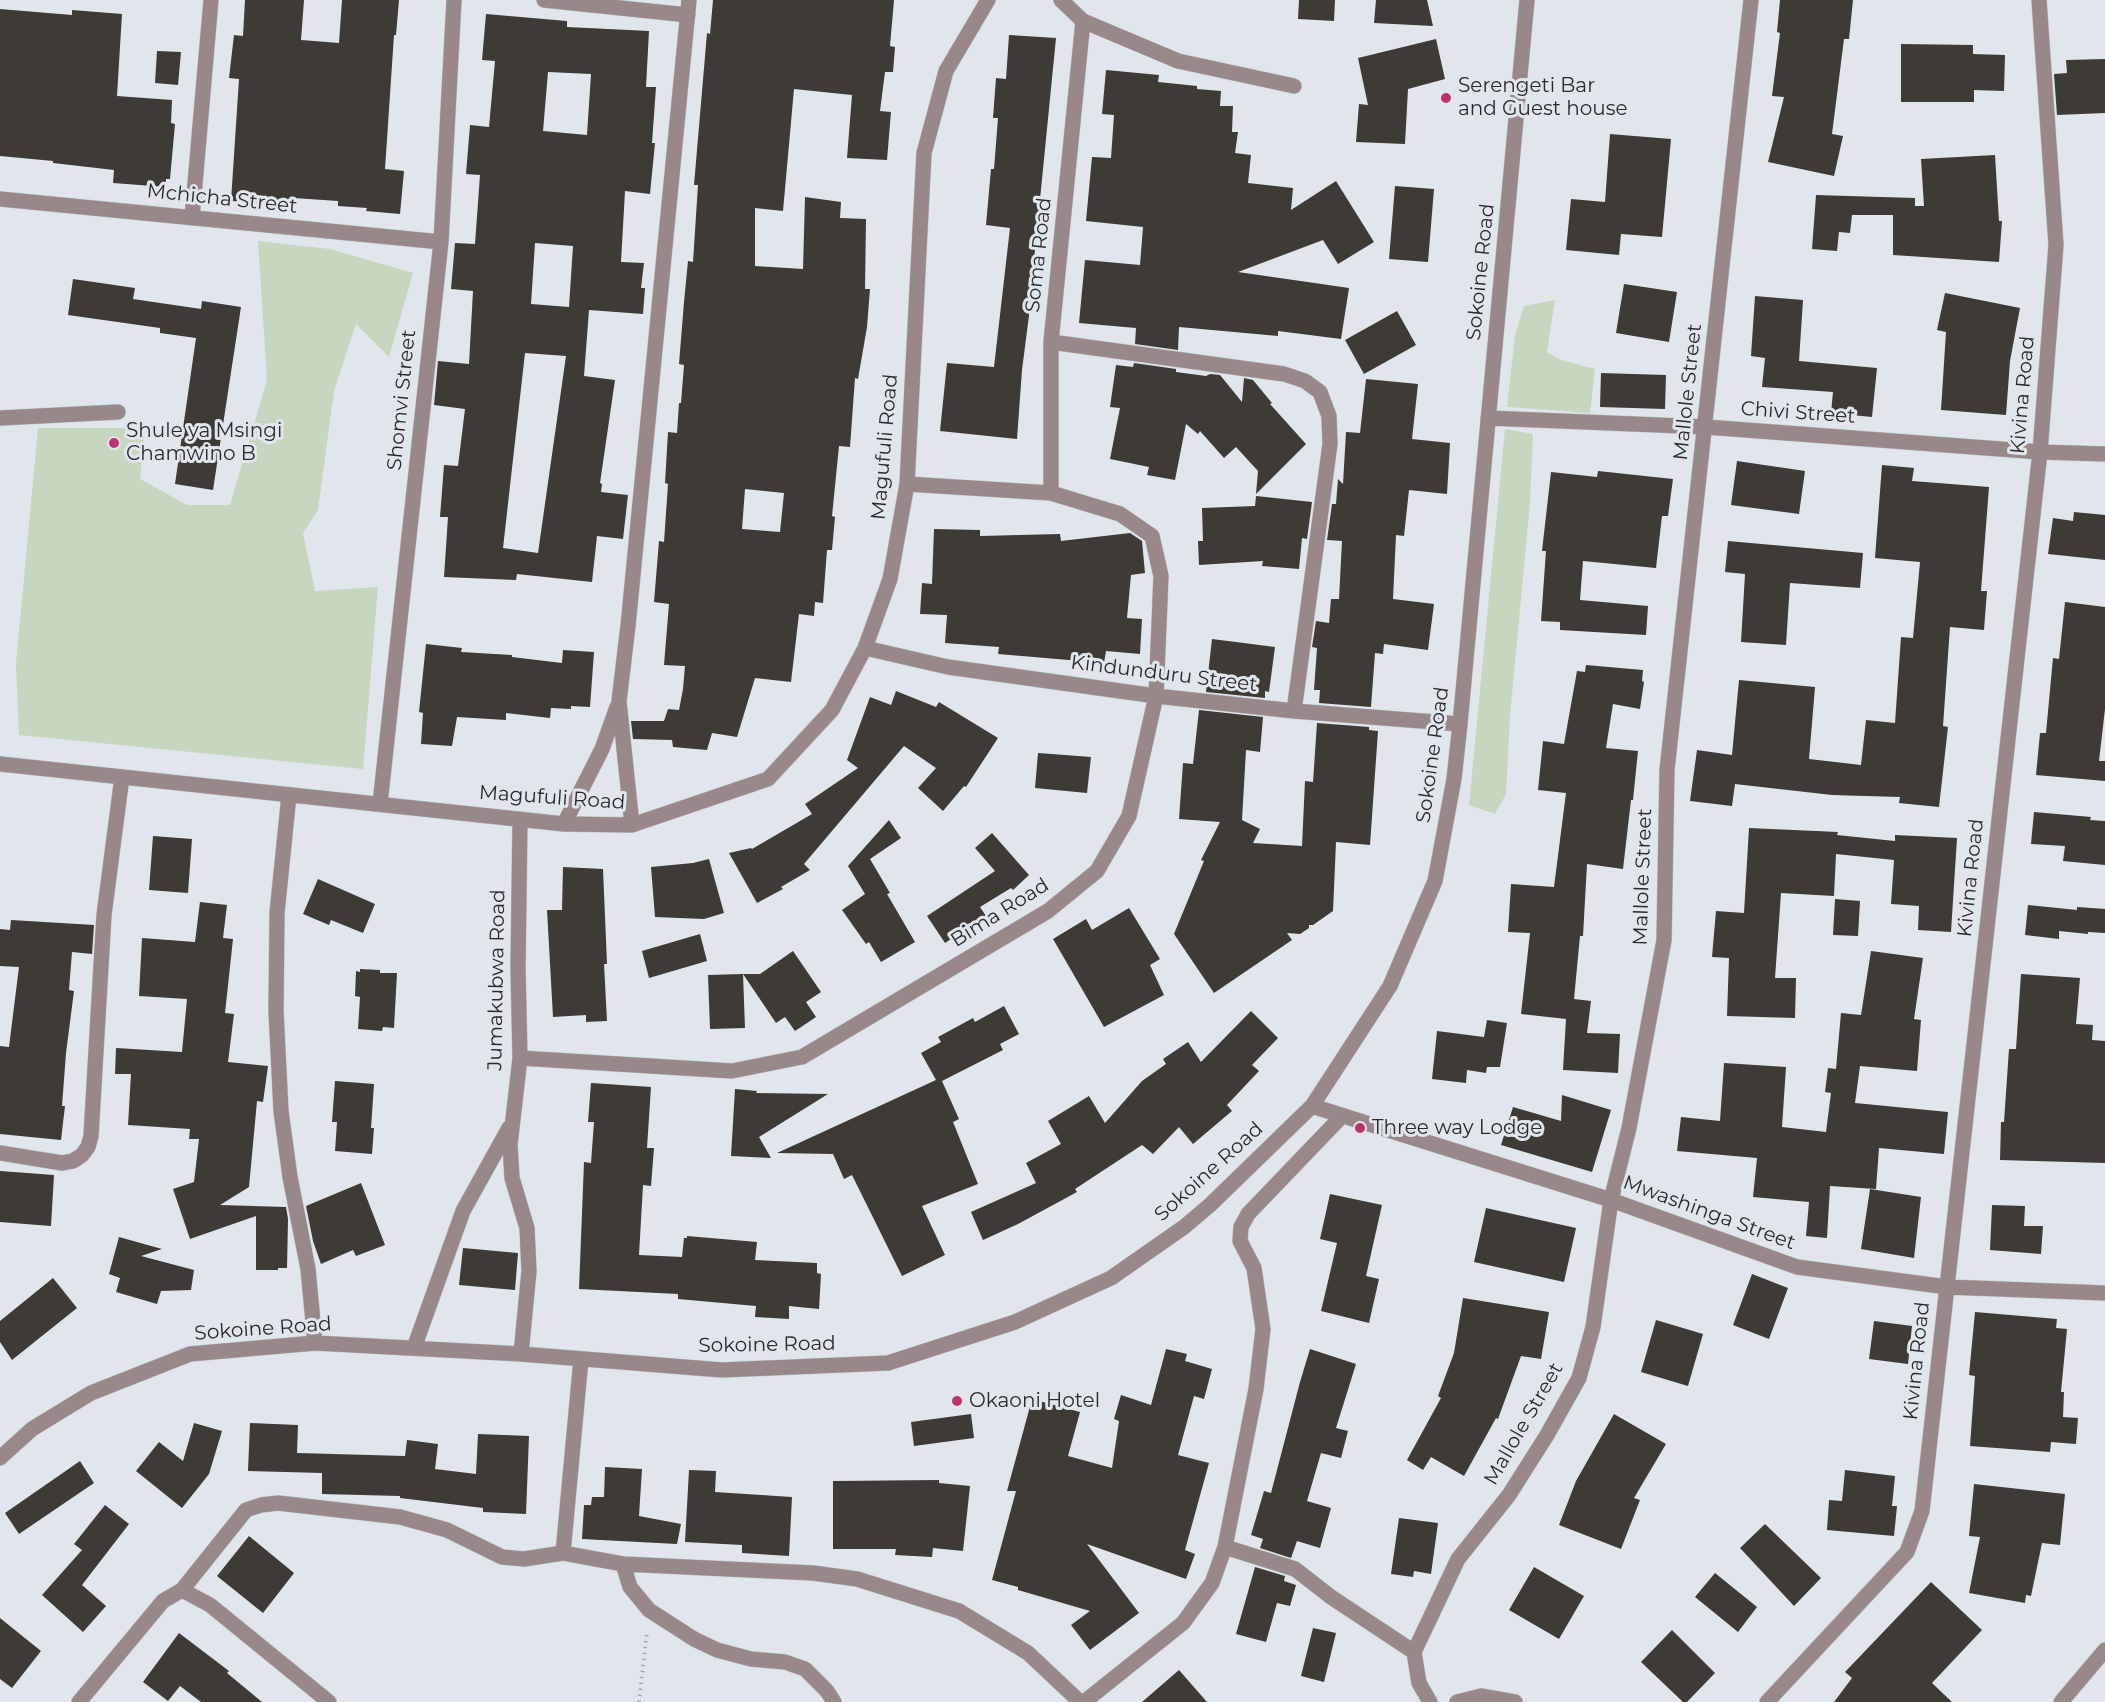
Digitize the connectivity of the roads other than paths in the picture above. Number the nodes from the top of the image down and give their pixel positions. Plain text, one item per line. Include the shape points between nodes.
1 (211, 0) edge
2 (454, 0) edge
3 (544, 0) edge
4 (988, 0) edge
5 (1061, 0) edge
6 (1527, 0) edge
7 (1751, 0) edge
8 (2039, 0) edge
9 (688, 8) edge
10 (1083, 21) junction
11 (1294, 87) dead end
12 (0, 199) edge
13 (192, 218) junction
14 (441, 242) junction
15 (1051, 342) junction
16 (118, 412) dead end
17 (0, 418) edge
18 (1488, 418) junction
19 (1706, 428) junction
20 (2040, 452) junction
21 (2105, 454) edge
22 (907, 484) junction
23 (1052, 493) junction
24 (865, 648) junction
25 (1155, 696) junction
26 (619, 701) junction
27 (1294, 711) junction
28 (1461, 724) junction
29 (0, 764) edge
30 (122, 777) junction
31 (289, 795) junction
32 (380, 804) junction
33 (520, 819) junction
34 (564, 824) junction
35 (632, 825) junction
36 (520, 1058) junction
37 (1312, 1106) junction
38 (1342, 1116) junction
39 (512, 1123) junction
40 (0, 1153) edge
41 (1611, 1200) junction
42 (1947, 1287) junction
43 (2105, 1293) edge
44 (315, 1343) junction
45 (414, 1348) junction
46 (521, 1354) junction
47 (581, 1359) junction
48 (3, 1452) edge
49 (1225, 1547) junction
50 (564, 1553) junction
51 (623, 1564) junction
52 (183, 1590) junction
53 (2105, 1650) edge
54 (1414, 1652) junction
55 (79, 1702) edge
56 (329, 1702) edge
57 (834, 1702) edge
58 (1082, 1702) edge
59 (1430, 1702) edge
60 (1457, 1702) edge
61 (1515, 1702) edge
62 (1767, 1702) edge
63 (2061, 1702) edge

1 - 13 street
2 - 14 street, Shomvi Street
3 - 9 street
4 - 22 street, Magufuli Road via 946,71 924,153
5 - 10 street
6 - 18 street, Sokoine Road
7 - 19 street, Mallole Street
8 - 20 street, Kivina Road via 2056,245
9 - 26 street
10 - 11 street via 1178,61
10 - 15 street, Soma Road
12 - 13 street, Mchicha Street
13 - 14 street, Mchicha Street
14 - 32 street, Shomvi Street
15 - 23 street, Soma Road
15 - 27 street via 1284,374 1305,381 1320,392 1329,416 1330,444
16 - 17 street
18 - 19 street, Chivi Street
18 - 28 street, Sokoine Road
19 - 20 street, Chivi Street
19 - 41 street, Mallole Street via 1667,770 1664,940 1629,1128
20 - 21 street, Chivi Street
20 - 42 street, Kivina Road
22 - 23 street, Bima Road
22 - 24 street, Magufuli Road via 890,579
23 - 25 street, Bima Road via 1120,514 1152,536 1161,576
24 - 25 street, Kindunduru Street via 948,667
24 - 35 street, Magufuli Road via 832,710 768,779
25 - 27 street, Kindunduru Street
25 - 36 street, Bima Road via 1129,816 1096,871 1048,911 802,1057 732,1071
26 - 34 street via 602,749
26 - 35 street
27 - 28 street, Kindunduru Street
28 - 37 street, Sokoine Road via 1435,881 1390,986
29 - 30 street, Magufuli Road
30 - 31 street, Magufuli Road
30 - 40 street via 104,915 88,1148 73,1161 62,1163
31 - 32 street, Magufuli Road
31 - 44 street via 278,913 276,1011 281,1111 308,1269
32 - 33 street, Magufuli Road
33 - 34 street, Magufuli Road
33 - 36 street, Jumakubwa Road
34 - 35 street, Magufuli Road
36 - 39 street, Jumakubwa Road
37 - 38 street, Mwashinga Street
37 - 47 street, Sokoine Road via 1184,1227 1111,1278 1015,1322 888,1363 722,1370
38 - 41 street, Mwashinga Street
38 - 49 street via 1248,1214 1241,1227 1240,1241 1254,1268 1263,1329 1256,1389
39 - 45 street via 463,1211
39 - 46 street, Jumakubwa Road via 512,1178 527,1228 529,1271
41 - 42 street, Mwashinga Street via 1797,1267
41 - 54 street, Mallole Street via 1593,1327 1579,1378 1509,1495 1458,1559
42 - 43 street, Mwashinga Street
42 - 62 street, Kivina Road via 1922,1511 1907,1552
44 - 45 street, Sokoine Road
44 - 48 street, Sokoine Road via 190,1354 91,1394 32,1429
45 - 46 street, Sokoine Road
46 - 47 street, Sokoine Road
47 - 50 street
49 - 54 street via 1294,1569
49 - 58 street via 1212,1583 1183,1623
50 - 51 street
50 - 52 street via 524,1559 502,1557 447,1530 400,1517 278,1503 246,1510
51 - 57 street via 630,1587 649,1610 717,1650 805,1669
51 - 58 street via 813,1573 901,1591 959,1611 1028,1653
52 - 55 street via 163,1601
52 - 56 street via 210,1605
53 - 63 street
54 - 59 street via 1419,1683
60 - 61 street via 1481,1696

